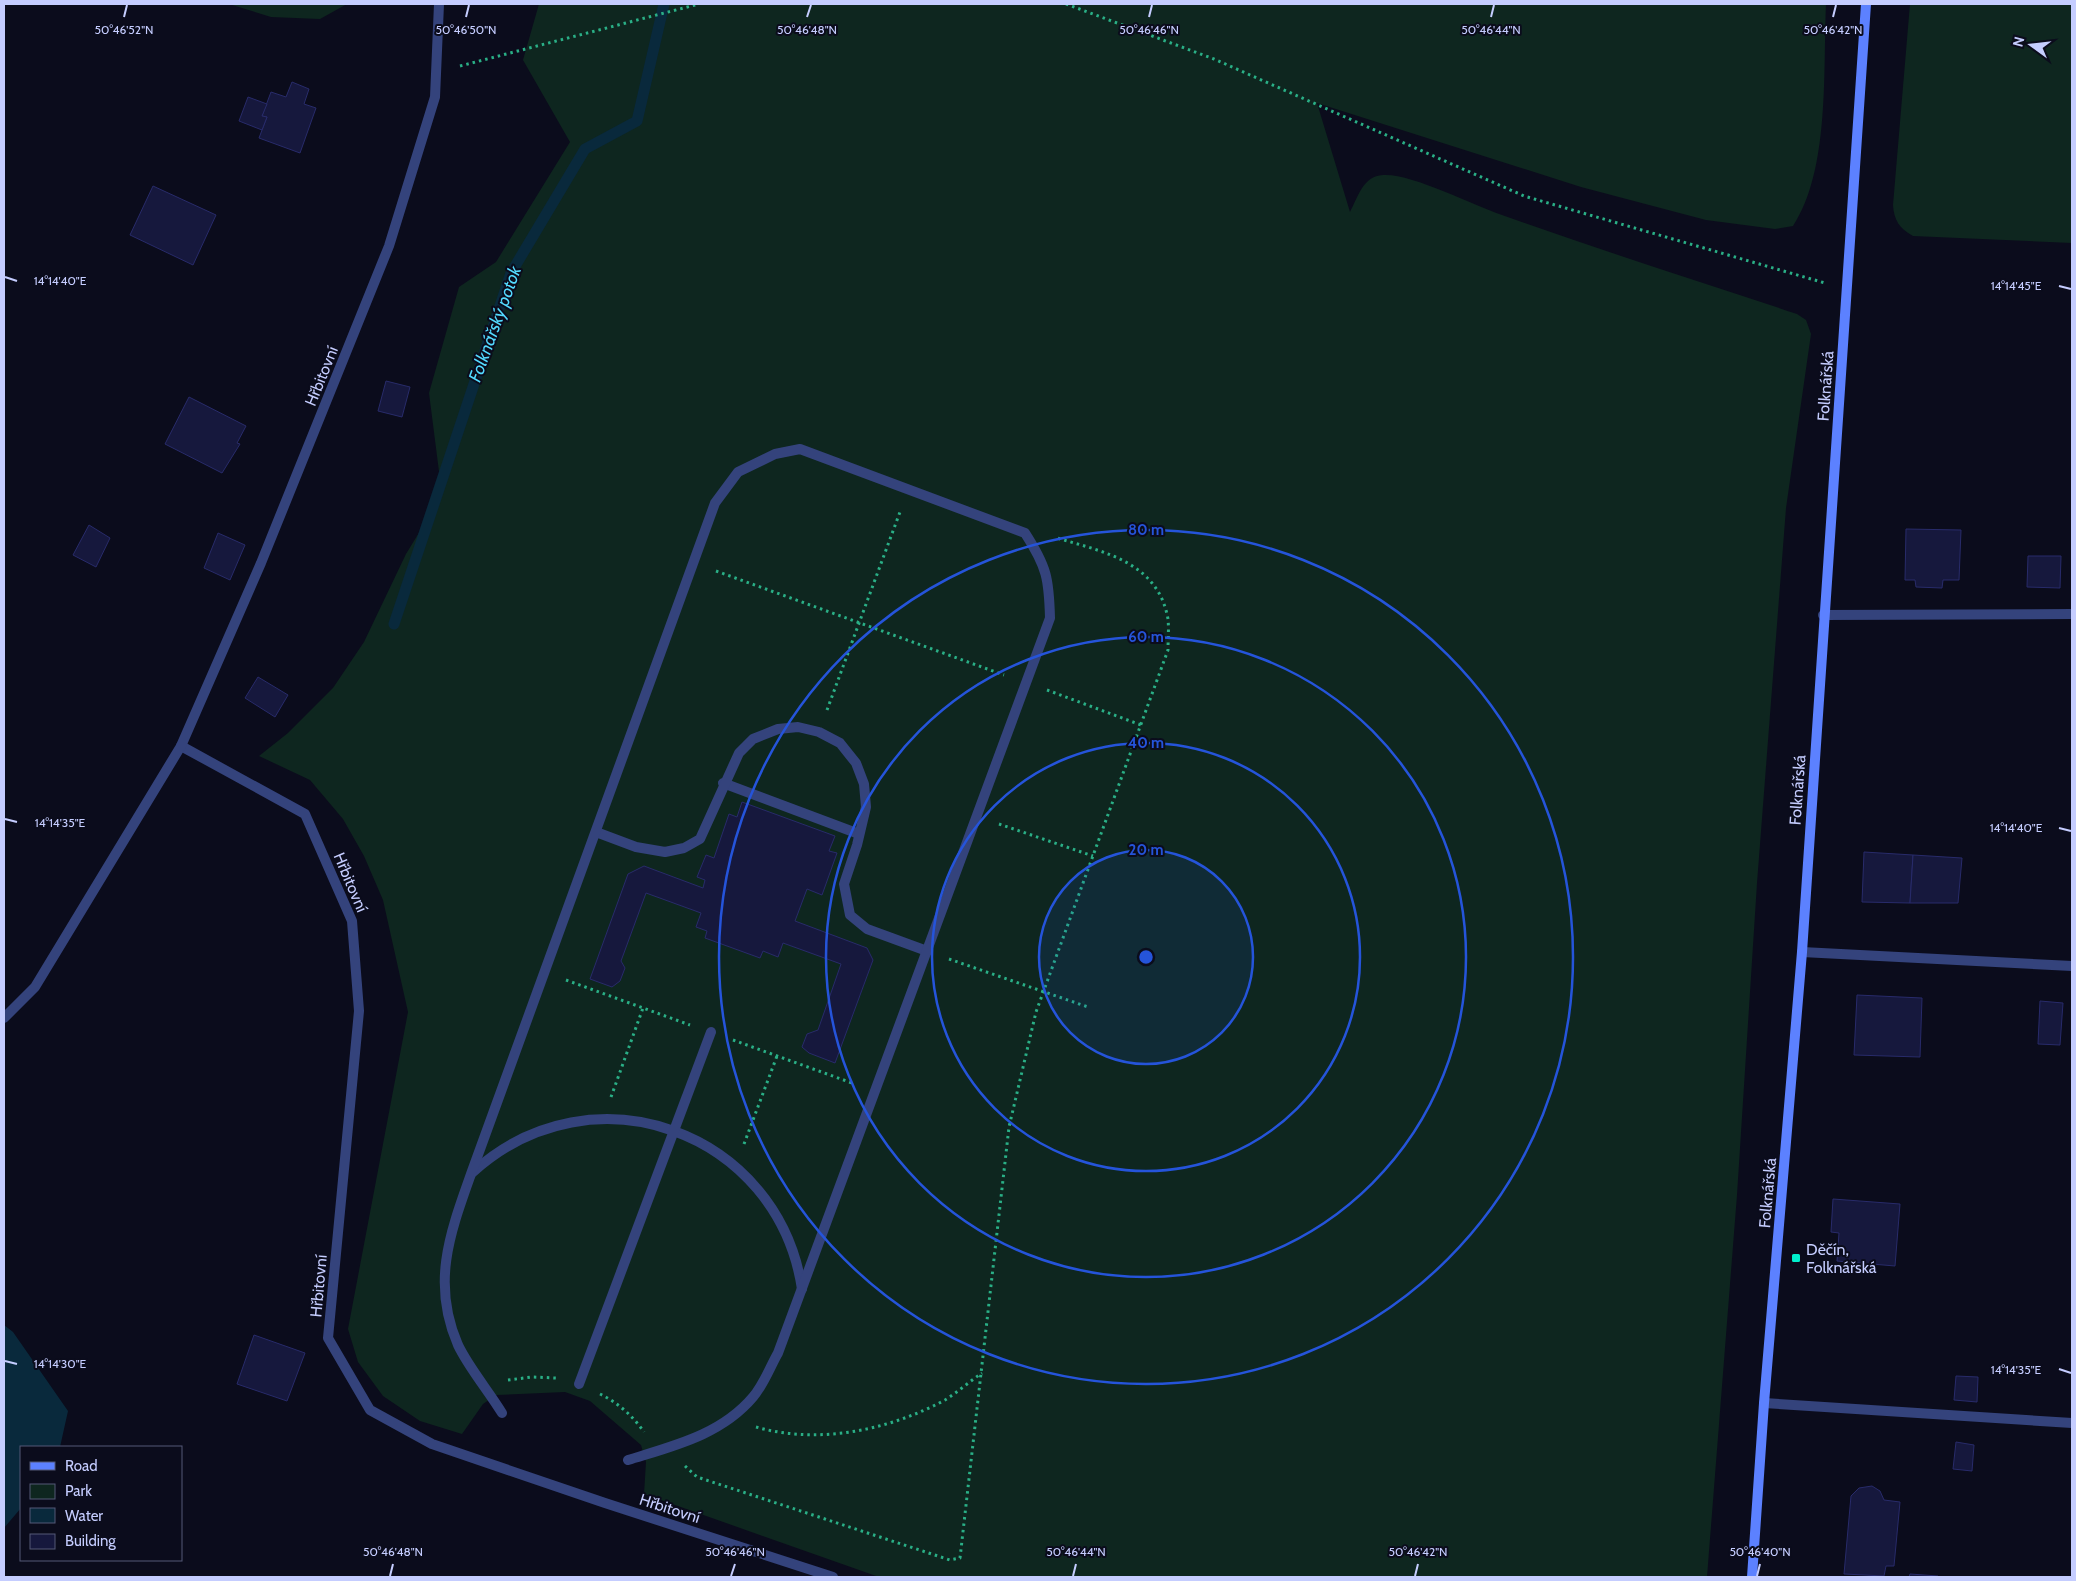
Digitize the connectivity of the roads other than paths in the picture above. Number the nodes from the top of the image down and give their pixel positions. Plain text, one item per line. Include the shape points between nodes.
1 (439, 4) edge
2 (1866, 4) edge
3 (2072, 614) edge
4 (1823, 615) junction
5 (181, 746) junction
6 (723, 784) junction
7 (596, 832) junction
8 (859, 834) junction
9 (927, 951) junction
10 (1802, 952) junction
11 (2072, 966) edge
12 (4, 1018) edge
13 (711, 1032) dead end
14 (674, 1130) junction
15 (471, 1174) junction
16 (802, 1290) junction
17 (579, 1384) dead end
18 (1764, 1402) junction
19 (502, 1412) dead end
20 (2072, 1423) edge
21 (628, 1460) dead end
22 (833, 1577) edge
23 (1752, 1577) edge

1 - 5 street, Hřbitovní via 434,97 389,246 261,563
2 - 4 street, Folknářská
3 - 4 street
4 - 10 street, Folknářská
5 - 12 street, Hřbitovní via 35,987
5 - 22 street, Hřbitovní via 305,814 352,921 359,1011 328,1338 370,1410 432,1444
6 - 7 street via 700,839 684,848 665,852 636,847
6 - 8 street
6 - 8 street via 739,753 753,739 778,729 798,727 819,732 840,743 856,762 864,784 866,807
7 - 9 street via 715,503 738,472 774,454 800,449 1025,533 1042,558 1049,587 1050,618
7 - 15 street
8 - 9 street via 844,884 850,914 867,929
9 - 16 street
10 - 11 street
10 - 18 street, Folknářská
13 - 14 street
14 - 15 street via 639,1121 603,1119 566,1123 532,1134 500,1151
14 - 16 street via 707,1145 736,1166 768,1202 795,1255
14 - 17 street
15 - 19 street via 445,1258 444,1298 458,1345
16 - 21 street via 778,1353 754,1396 729,1419 697,1438
18 - 20 street
18 - 23 street, Folknářská

